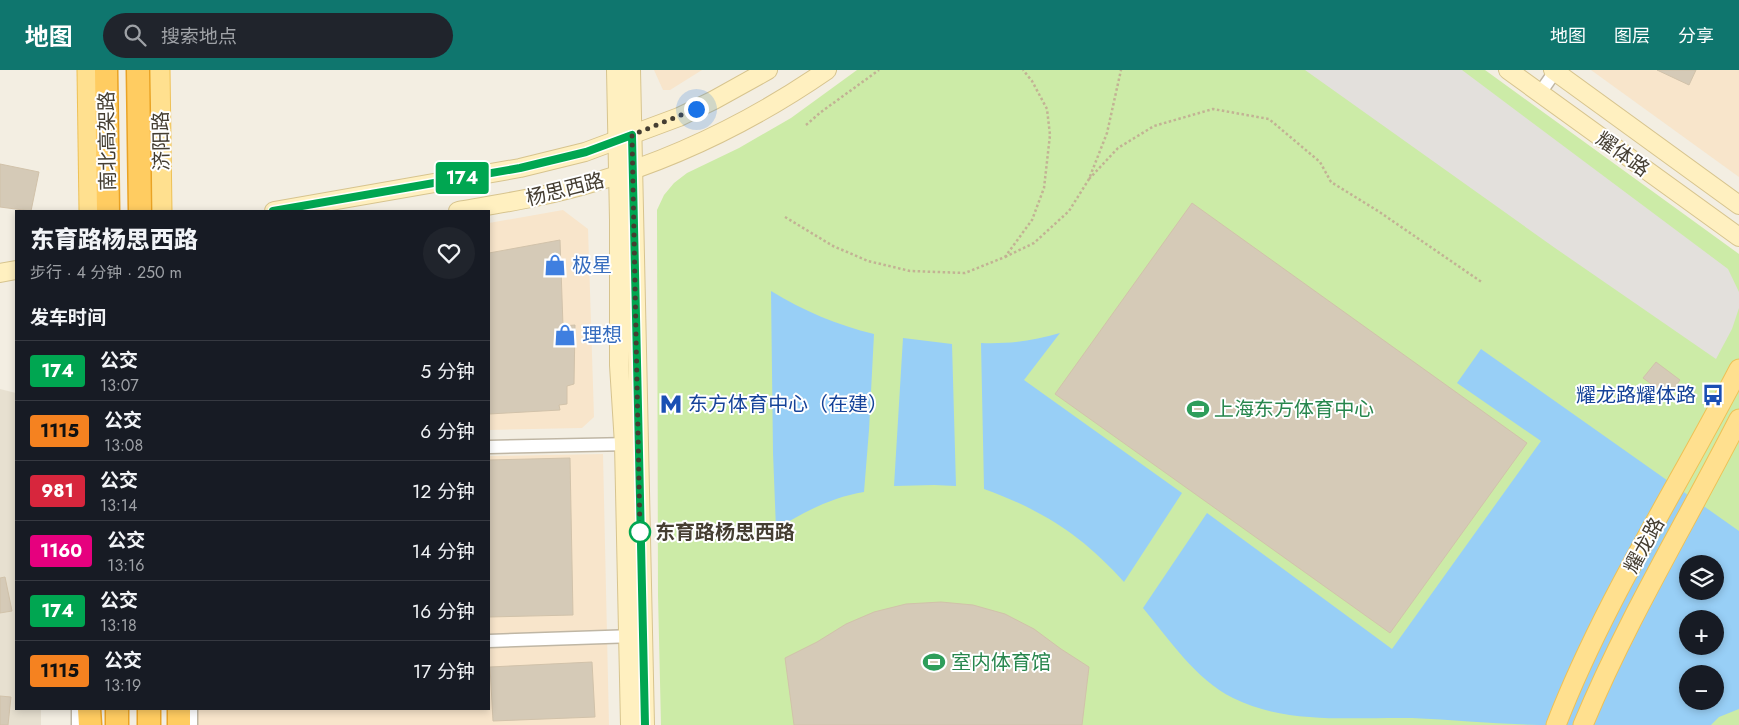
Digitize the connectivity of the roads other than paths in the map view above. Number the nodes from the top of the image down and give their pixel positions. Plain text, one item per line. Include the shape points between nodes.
1 (87, 70) edge
2 (106, 70) edge
3 (138, 70) edge
4 (160, 70) edge
5 (616, 70) edge
6 (631, 70) edge
7 (768, 70) edge
8 (826, 70) edge
9 (1508, 70) edge
10 (1555, 70) edge
11 (1540, 93) junction
12 (625, 138) junction
13 (625, 172) junction
14 (1739, 205) edge
15 (89, 210) edge
16 (108, 210) edge
17 (140, 210) edge
18 (162, 210) edge
19 (280, 210) edge
20 (463, 210) edge
21 (1739, 237) edge
22 (15, 270) edge
23 (0, 273) edge
24 (1739, 369) edge
25 (1738, 421) edge
26 (631, 444) junction
27 (490, 447) edge
28 (635, 636) junction
29 (490, 641) edge
30 (78, 710) edge
31 (89, 710) edge
32 (98, 710) edge
33 (117, 710) edge
34 (149, 710) edge
35 (170, 710) edge
36 (179, 710) edge
37 (191, 710) edge
38 (78, 725) edge
39 (90, 725) edge
40 (98, 725) edge
41 (117, 725) edge
42 (149, 725) edge
43 (170, 725) edge
44 (179, 725) edge
45 (191, 725) edge
46 (630, 725) edge
47 (645, 725) edge
48 (1556, 725) edge
49 (1582, 725) edge

1 - 15 main road
2 - 16 highway, 南北高架路
3 - 17 highway, 南北高架路
4 - 18 main road, 济阳路
5 - 12 street
6 - 12 street
7 - 12 street, 杨思西路 via 714,100
8 - 13 street, 杨思西路 via 728,129
9 - 11 street, 耀体路
10 - 11 street
10 - 14 street, 耀体路
11 - 21 street, 耀体路
12 - 13 street
12 - 19 street, 杨思西路 via 586,152 520,168
13 - 20 street, 杨思西路 via 564,191
13 - 26 street via 619,365
22 - 23 street
24 - 48 main road, 耀龙路 via 1619,591
25 - 49 main road, 耀龙路 via 1627,628
26 - 27 street
26 - 28 street
28 - 29 street
28 - 46 street
28 - 47 street
30 - 38 street
31 - 39 highway
32 - 40 main road
33 - 41 highway
34 - 42 highway
35 - 43 main road
36 - 44 highway
37 - 45 street

